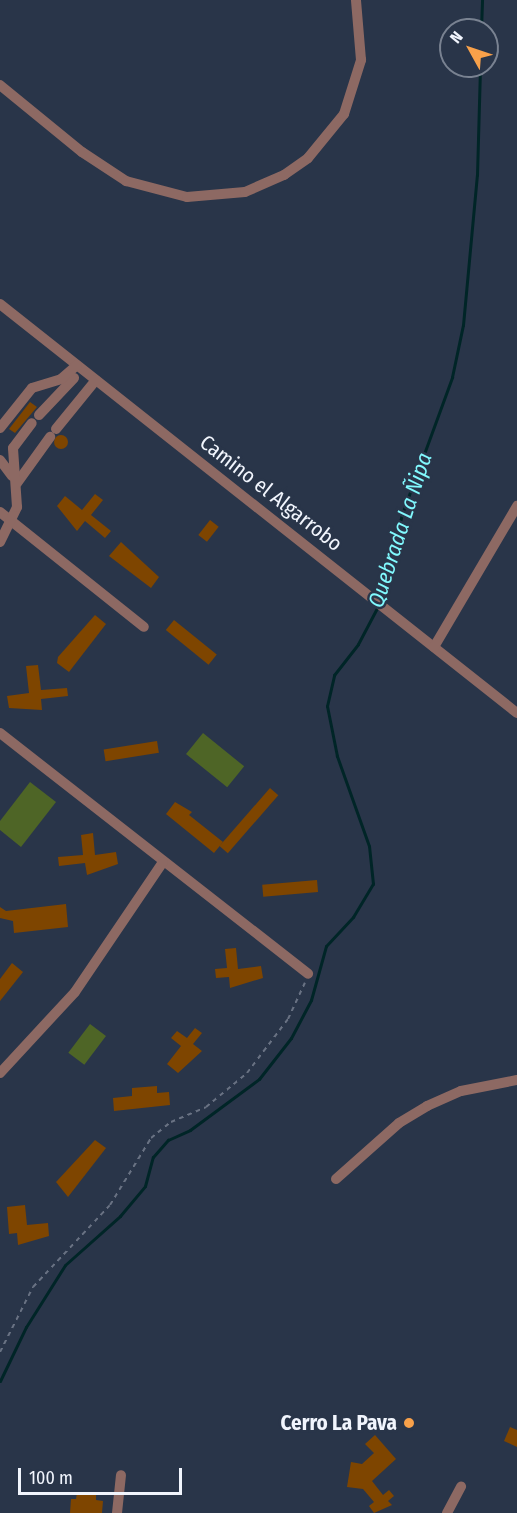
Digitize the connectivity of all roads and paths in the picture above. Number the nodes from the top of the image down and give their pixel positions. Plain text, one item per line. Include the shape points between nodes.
1 (356, 0) edge
2 (0, 86) edge
3 (0, 304) edge
4 (80, 367) junction
5 (96, 380) junction
6 (0, 428) edge
7 (0, 460) edge
8 (17, 483) junction
9 (517, 506) edge
10 (0, 512) edge
11 (13, 522) junction
12 (0, 542) edge
13 (144, 627) dead end
14 (434, 647) junction
15 (517, 713) edge
16 (0, 733) edge
17 (163, 862) junction
18 (308, 974) joint
19 (0, 1073) edge
20 (517, 1080) edge
21 (336, 1179) dead end
22 (0, 1352) edge
23 (121, 1475) dead end
24 (460, 1487) dead end
25 (117, 1513) edge
26 (447, 1513) edge

1 - 2 street via 361,60 344,114 308,158 284,175 245,192 187,197 133,184 82,152
3 - 4 street, Camino el Algarrobo
4 - 5 street, Camino el Algarrobo
4 - 6 street via 61,379 32,388
4 - 8 street via 13,448
5 - 8 street
5 - 14 street, Camino el Algarrobo
7 - 8 street
8 - 11 street
9 - 14 street
10 - 11 street
11 - 12 street
11 - 13 street
14 - 15 street, Camino el Algarrobo
16 - 17 street
17 - 18 street
17 - 19 street via 75,992
18 - 22 path via 288,1019 247,1073 206,1107 171,1122 151,1138 110,1204 33,1287
20 - 21 street via 461,1091 420,1110
23 - 25 street
24 - 26 street

